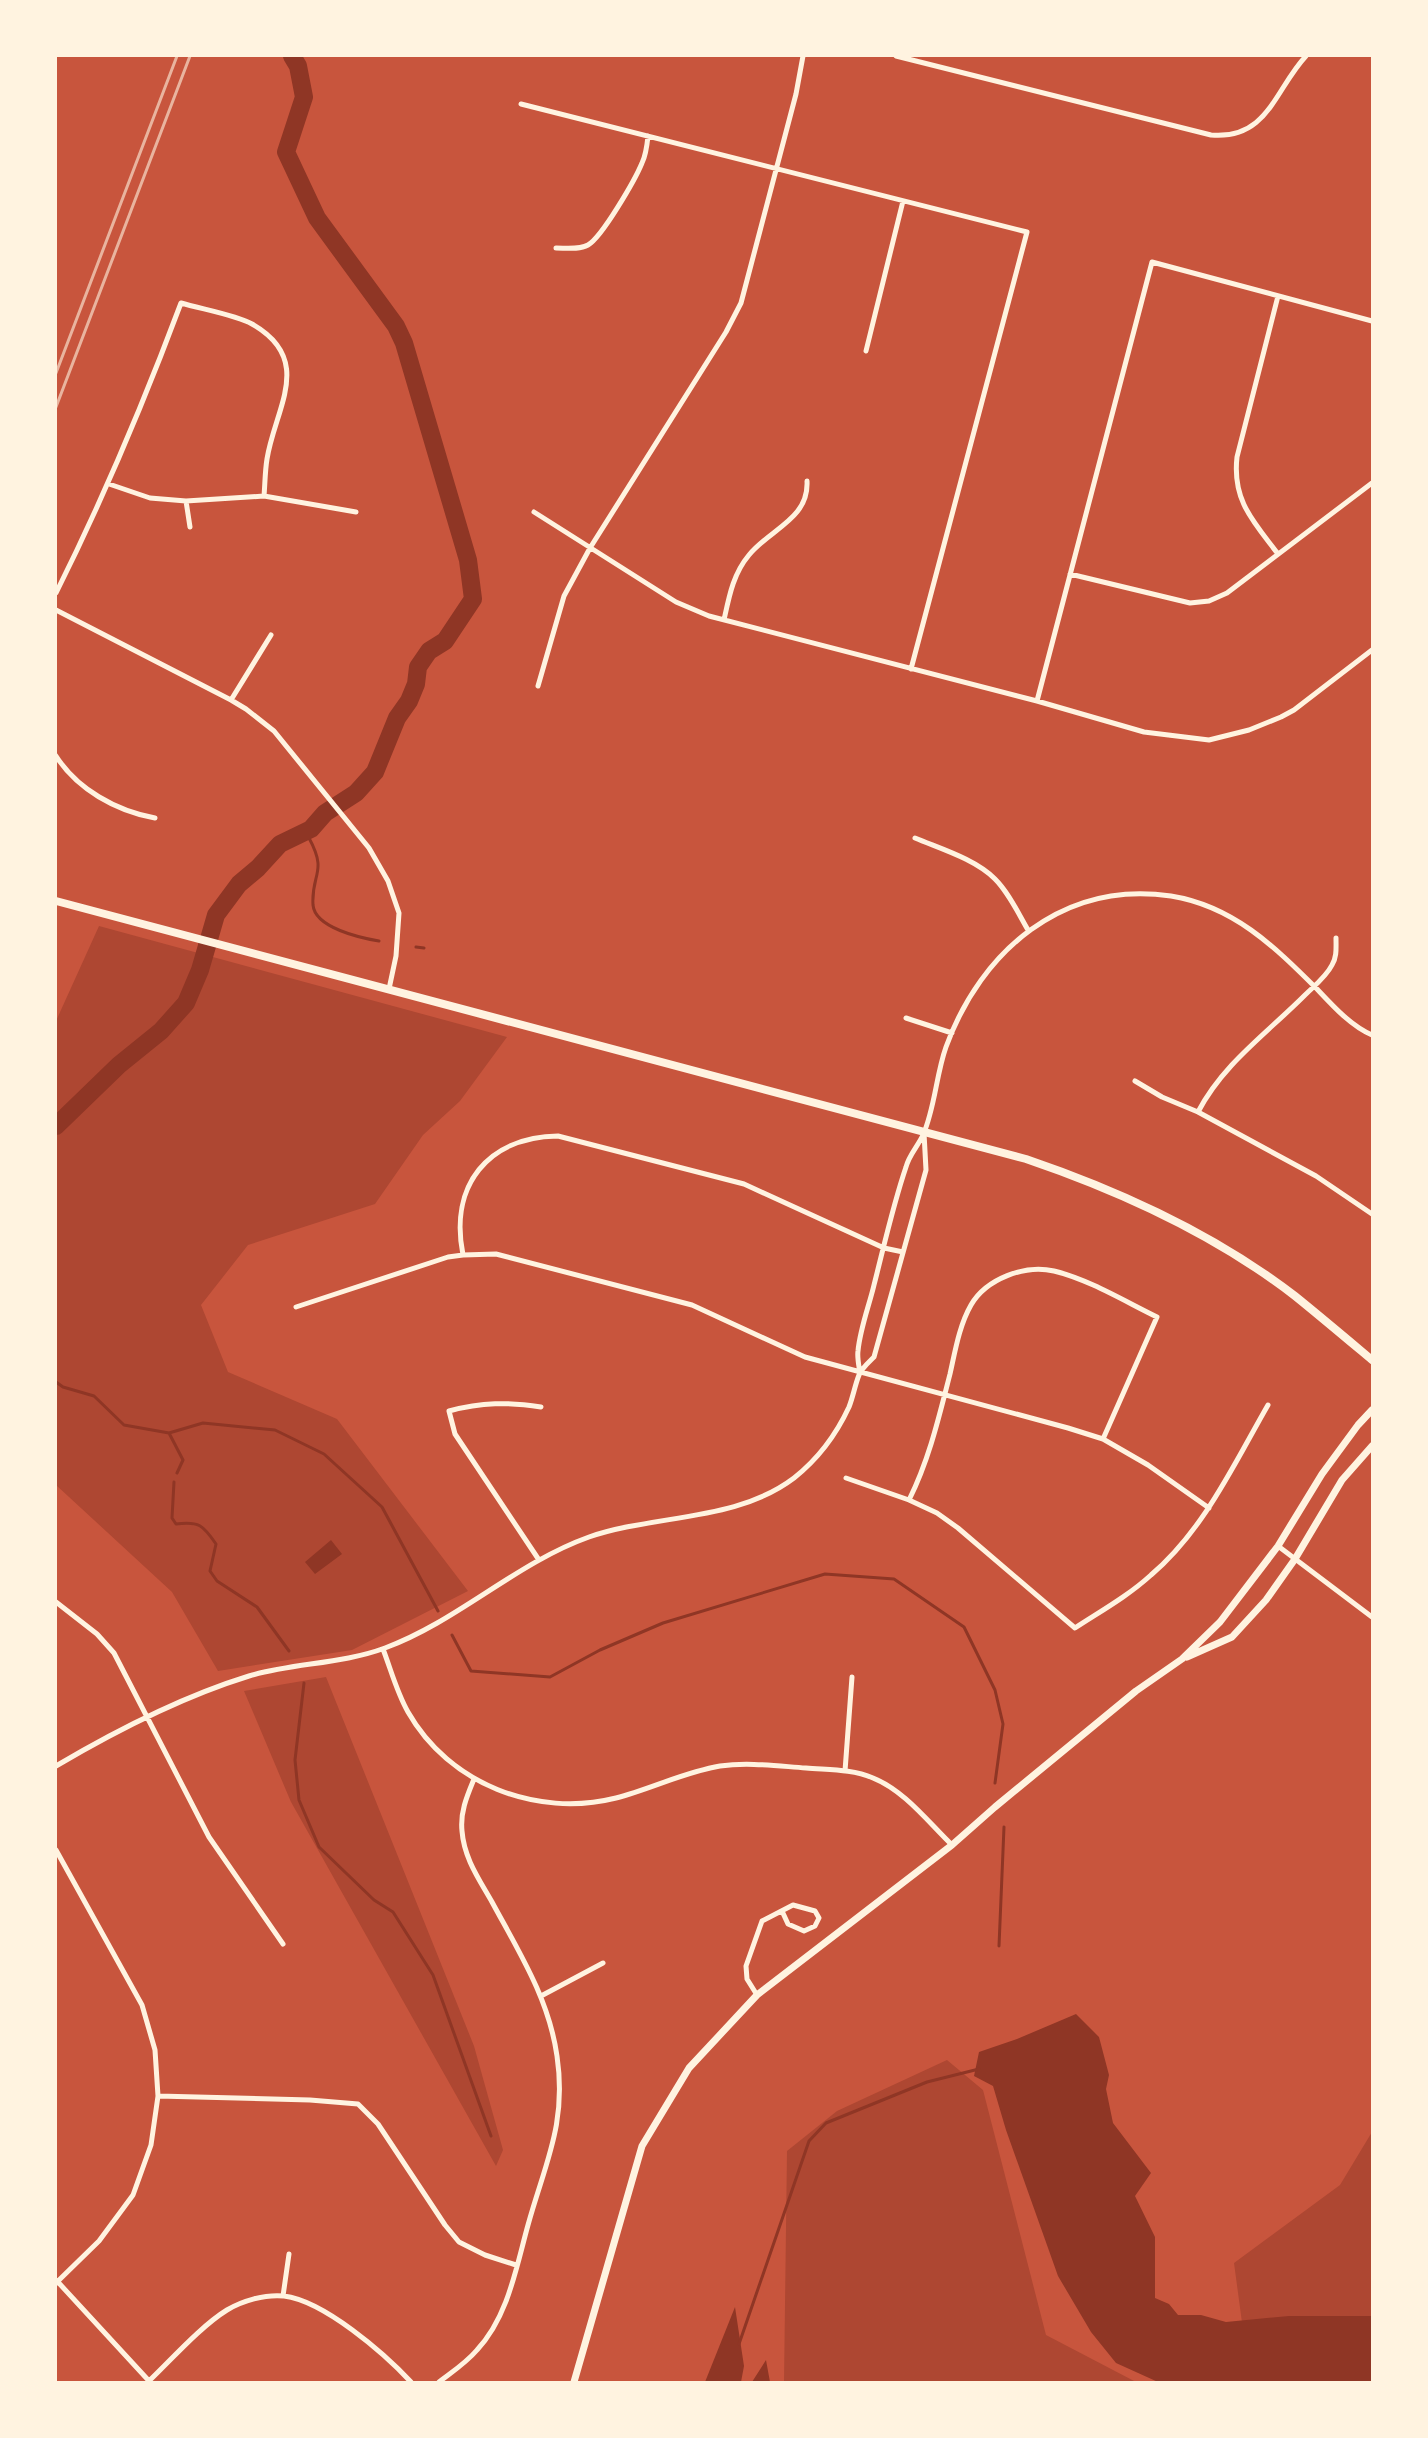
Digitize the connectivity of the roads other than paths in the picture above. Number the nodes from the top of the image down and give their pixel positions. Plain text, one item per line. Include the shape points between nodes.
1 (803, 56) edge
2 (896, 56) edge
3 (1306, 56) edge
4 (521, 104) dead end
5 (648, 136) junction
6 (777, 169) junction
7 (903, 201) junction
8 (556, 248) dead end
9 (1278, 296) junction
10 (1372, 321) edge
11 (866, 351) dead end
12 (807, 481) dead end
13 (1372, 483) edge
14 (108, 484) junction
15 (264, 496) junction
16 (186, 501) junction
17 (356, 512) dead end
18 (534, 512) dead end
19 (190, 527) dead end
20 (590, 548) junction
21 (1278, 554) junction
22 (1070, 574) junction
23 (56, 593) edge
24 (56, 610) edge
25 (724, 620) junction
26 (271, 635) dead end
27 (1372, 650) edge
28 (911, 669) junction
29 (538, 686) dead end
30 (231, 700) junction
31 (1037, 701) junction
32 (56, 756) edge
33 (155, 818) dead end
34 (915, 838) dead end
35 (56, 901) edge
36 (1028, 930) junction
37 (1336, 938) dead end
38 (1313, 986) junction
39 (389, 989) junction
40 (906, 1018) dead end
41 (952, 1033) junction
42 (1372, 1035) edge
43 (1135, 1081) dead end
44 (1198, 1112) junction
45 (924, 1133) junction
46 (1372, 1214) edge
47 (884, 1248) junction
48 (903, 1252) junction
49 (463, 1254) junction
50 (296, 1307) dead end
51 (1372, 1360) edge
52 (860, 1373) junction
53 (945, 1395) junction
54 (1268, 1405) dead end
55 (542, 1407) dead end
56 (1372, 1410) edge
57 (1103, 1439) junction
58 (1372, 1446) edge
59 (846, 1478) dead end
60 (909, 1500) junction
61 (1209, 1508) junction
62 (1278, 1546) junction
63 (1295, 1559) junction
64 (539, 1560) junction
65 (56, 1602) edge
66 (1372, 1617) edge
67 (383, 1649) junction
68 (1182, 1659) junction
69 (852, 1677) dead end
70 (147, 1716) junction
71 (56, 1766) edge
72 (845, 1771) junction
73 (474, 1779) junction
74 (952, 1845) junction
75 (56, 1850) edge
76 (782, 1911) junction
77 (283, 1944) dead end
78 (603, 1964) dead end
79 (758, 1995) junction
80 (541, 1996) junction
81 (158, 2096) junction
82 (289, 2254) dead end
83 (516, 2265) junction
84 (56, 2282) edge
85 (283, 2296) junction
86 (149, 2382) edge
87 (411, 2382) edge
88 (439, 2382) edge
89 (574, 2382) edge

1 - 6 street
2 - 3 street via 1223,136 1246,130 1261,119
4 - 5 street
5 - 6 street
5 - 8 street via 637,174 599,235 586,246
6 - 7 street
6 - 20 street via 748,282 735,316
7 - 11 street
7 - 28 street via 1027,232
9 - 10 street
9 - 21 street via 1235,471 1245,511
9 - 22 street via 1152,262
12 - 25 street via 805,501 799,512 760,543 741,566
13 - 21 street
14 - 15 street via 181,303 251,323 271,338 285,358 288,383 267,459
14 - 16 street via 150,498
14 - 23 street
15 - 16 street
15 - 17 street
16 - 19 street
18 - 20 street
20 - 25 street via 676,602
20 - 29 street via 564,596
21 - 22 street via 1227,593 1203,602 1184,602
22 - 31 street
24 - 30 street
25 - 28 street
26 - 30 street
27 - 31 street via 1294,710 1249,730 1209,740 1144,732
28 - 31 street
30 - 39 street via 274,731 369,848 388,881 399,913
32 - 33 street via 72,776 100,797
34 - 36 street via 976,865 994,878
35 - 39 main road
36 - 38 street via 1074,906 1106,897 1147,894 1187,900 1218,910 1247,926
36 - 41 street via 986,971
37 - 38 street via 1332,967
38 - 42 street via 1342,1014
38 - 44 street via 1233,1061
39 - 45 main road
40 - 41 street
41 - 45 street
43 - 44 street
44 - 46 street via 1316,1176
45 - 47 street via 906,1164
45 - 48 street via 926,1170
45 - 51 main road via 1026,1159 1148,1207 1294,1295
47 - 48 street
47 - 49 street via 744,1184 558,1136 540,1136 514,1142 480,1169 463,1202
47 - 52 street via 857,1352
48 - 52 street via 874,1356
49 - 50 street
49 - 52 street via 514,1258 692,1305 805,1357
52 - 53 street
52 - 64 street via 833,1436 805,1469 777,1489 728,1508 595,1535
53 - 57 street
53 - 57 street via 961,1328 976,1298 998,1280 1028,1268 1053,1270 1157,1317
53 - 60 street via 929,1452
54 - 61 street
55 - 64 street via 509,1402 449,1411 455,1434
56 - 62 street via 1323,1474
57 - 61 street
58 - 63 street via 1342,1480
59 - 60 street
60 - 61 street via 958,1528 1075,1628 1152,1575
62 - 63 street
62 - 68 street via 1220,1622
63 - 66 street
63 - 68 street via 1266,1600 1232,1637
64 - 67 street via 464,1609
65 - 70 street via 97,1634 114,1653
67 - 70 street via 251,1676
67 - 73 street via 400,1696 417,1726 440,1754
68 - 74 street via 1136,1691
69 - 72 street
70 - 71 street
70 - 77 street via 210,1837
72 - 73 street via 753,1765 719,1767 615,1798 563,1804 512,1795
72 - 74 street via 886,1784
73 - 80 street via 464,1806 464,1847
74 - 79 street
75 - 81 street via 142,2005 155,2050
76 - 76 street via 793,1905 815,1911 819,1918 815,1926 804,1931 788,1924
76 - 79 street via 762,1920 746,1966 747,1979
78 - 80 street
79 - 89 street via 689,2068 642,2146
80 - 83 street via 557,2055 559,2108 550,2159
81 - 83 street via 358,2104 378,2124 459,2242
81 - 84 street via 152,2145 133,2195 99,2241
82 - 85 street
83 - 88 street via 512,2285 490,2334
84 - 86 street
85 - 86 street via 248,2301 227,2310
85 - 87 street via 322,2311 381,2353

